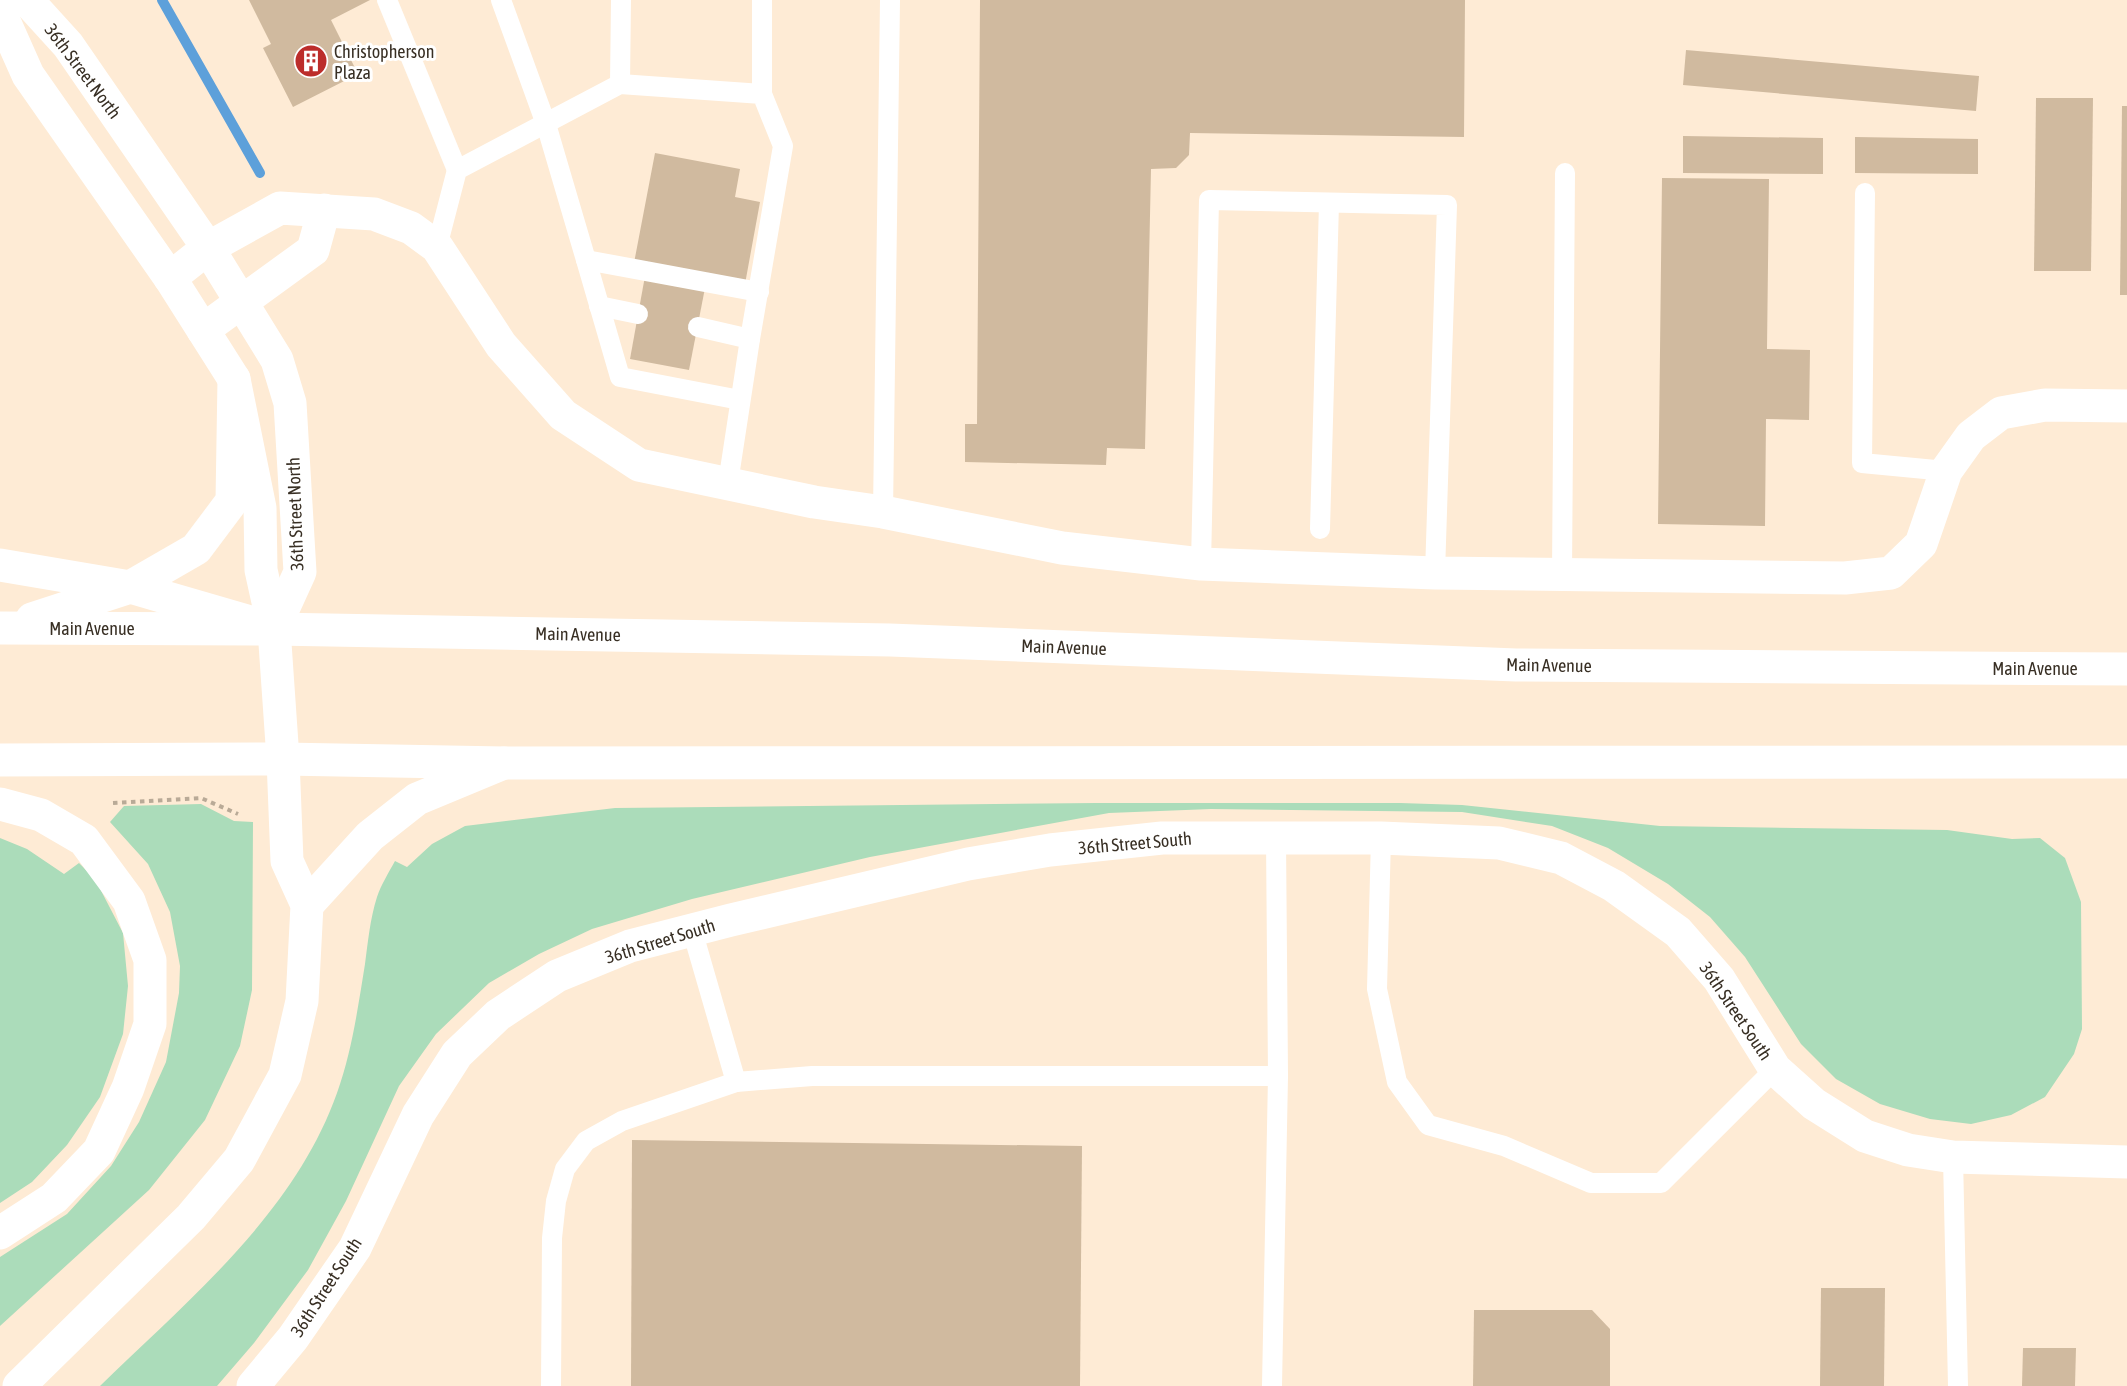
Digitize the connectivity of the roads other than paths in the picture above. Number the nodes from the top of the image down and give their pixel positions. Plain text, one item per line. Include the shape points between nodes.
1 (27, 0) edge
2 (387, 0) edge
3 (501, 0) edge
4 (621, 0) edge
5 (762, 0) edge
6 (890, 0) edge
7 (0, 12) edge
8 (620, 84) junction
9 (762, 94) junction
10 (546, 124) junction
11 (457, 170) junction
12 (1565, 173) dead end
13 (1865, 194) dead end
14 (1329, 203) junction
15 (324, 210) junction
16 (437, 247) junction
17 (208, 248) junction
18 (586, 260) junction
19 (170, 278) junction
20 (759, 292) junction
21 (241, 302) junction
22 (599, 306) junction
23 (638, 314) dead end
24 (698, 327) dead end
25 (203, 330) junction
26 (750, 339) junction
27 (234, 379) junction
28 (740, 400) junction
29 (2127, 406) edge
30 (1946, 471) junction
31 (728, 483) junction
32 (883, 512) junction
33 (1320, 529) dead end
34 (1201, 564) junction
35 (0, 565) edge
36 (1435, 573) junction
37 (1562, 574) junction
38 (130, 587) junction
39 (2, 628) edge
40 (274, 629) junction
41 (2127, 669) edge
42 (283, 759) junction
43 (0, 760) edge
44 (2127, 762) edge
45 (504, 763) junction
46 (0, 804) edge
47 (1276, 838) junction
48 (1382, 838) junction
49 (307, 905) junction
50 (692, 930) junction
51 (1775, 1069) junction
52 (1278, 1076) junction
53 (736, 1082) junction
54 (1953, 1157) junction
55 (2127, 1161) edge
56 (0, 1233) edge
57 (19, 1386) edge
58 (253, 1386) edge
59 (551, 1386) edge
60 (1272, 1386) edge
61 (1958, 1386) edge

1 - 17 main road, 36th Street North via 68,45
2 - 11 lane
3 - 10 lane
4 - 8 lane
5 - 9 lane
6 - 32 lane
7 - 19 main road, 36th Street North via 28,75
8 - 9 lane
8 - 10 lane
9 - 20 lane via 783,146
10 - 11 lane
10 - 18 lane
11 - 16 lane
12 - 37 lane
13 - 30 lane via 1862,463
14 - 33 lane
14 - 34 lane via 1209,200
14 - 36 lane via 1447,205
15 - 16 main road via 374,214 411,228
15 - 17 main road via 280,208
15 - 21 main road via 313,250
16 - 31 main road via 501,345 563,415 639,465
17 - 19 main road
17 - 21 main road, 36th Street North
18 - 20 lane
18 - 22 lane
19 - 25 main road, 36th Street North
20 - 26 lane
21 - 25 main road
21 - 40 main road, 36th Street North via 277,360 290,404 300,572
22 - 23 lane
22 - 28 lane via 620,377
24 - 26 lane
25 - 27 main road, 36th Street North
26 - 28 lane
27 - 38 main road via 232,501 196,549
27 - 40 main road, 36th Street North via 260,508 261,570
28 - 31 lane
29 - 30 main road via 2045,405 2001,413 1971,436
30 - 37 main road via 1921,544 1891,573 1845,579
31 - 32 main road
32 - 34 main road via 1062,548
34 - 36 main road
35 - 38 main road
36 - 37 main road
38 - 39 main road
38 - 40 main road
39 - 40 main road, Main Avenue
40 - 41 main road, Main Avenue via 890,640 1516,665
40 - 42 main road
42 - 43 main road
42 - 45 main road
42 - 49 main road via 287,861
44 - 45 main road
45 - 49 main road via 417,799 370,836
46 - 56 main road via 41,815 84,840 129,901 150,960 150,1024 128,1088 99,1151 54,1198
47 - 48 main road, 36th Street South
47 - 50 main road, 36th Street South via 1162,838 1050,850 968,864
47 - 52 lane
48 - 51 main road, 36th Street South via 1499,843 1561,858 1614,886 1677,932 1719,979
48 - 51 lane via 1377,989 1397,1082 1428,1125 1504,1146 1591,1183 1661,1183
49 - 57 main road via 302,1001 285,1075 239,1160 191,1217
50 - 53 lane
50 - 58 main road, 36th Street South via 630,946 557,976 498,1015 458,1054 418,1115 355,1248 293,1338
51 - 54 main road, 36th Street South via 1814,1104 1866,1136 1908,1150
52 - 53 lane via 812,1076
52 - 60 lane
53 - 59 lane via 622,1121 586,1141 565,1169 552,1238
54 - 55 main road, 36th Street South
54 - 61 lane

